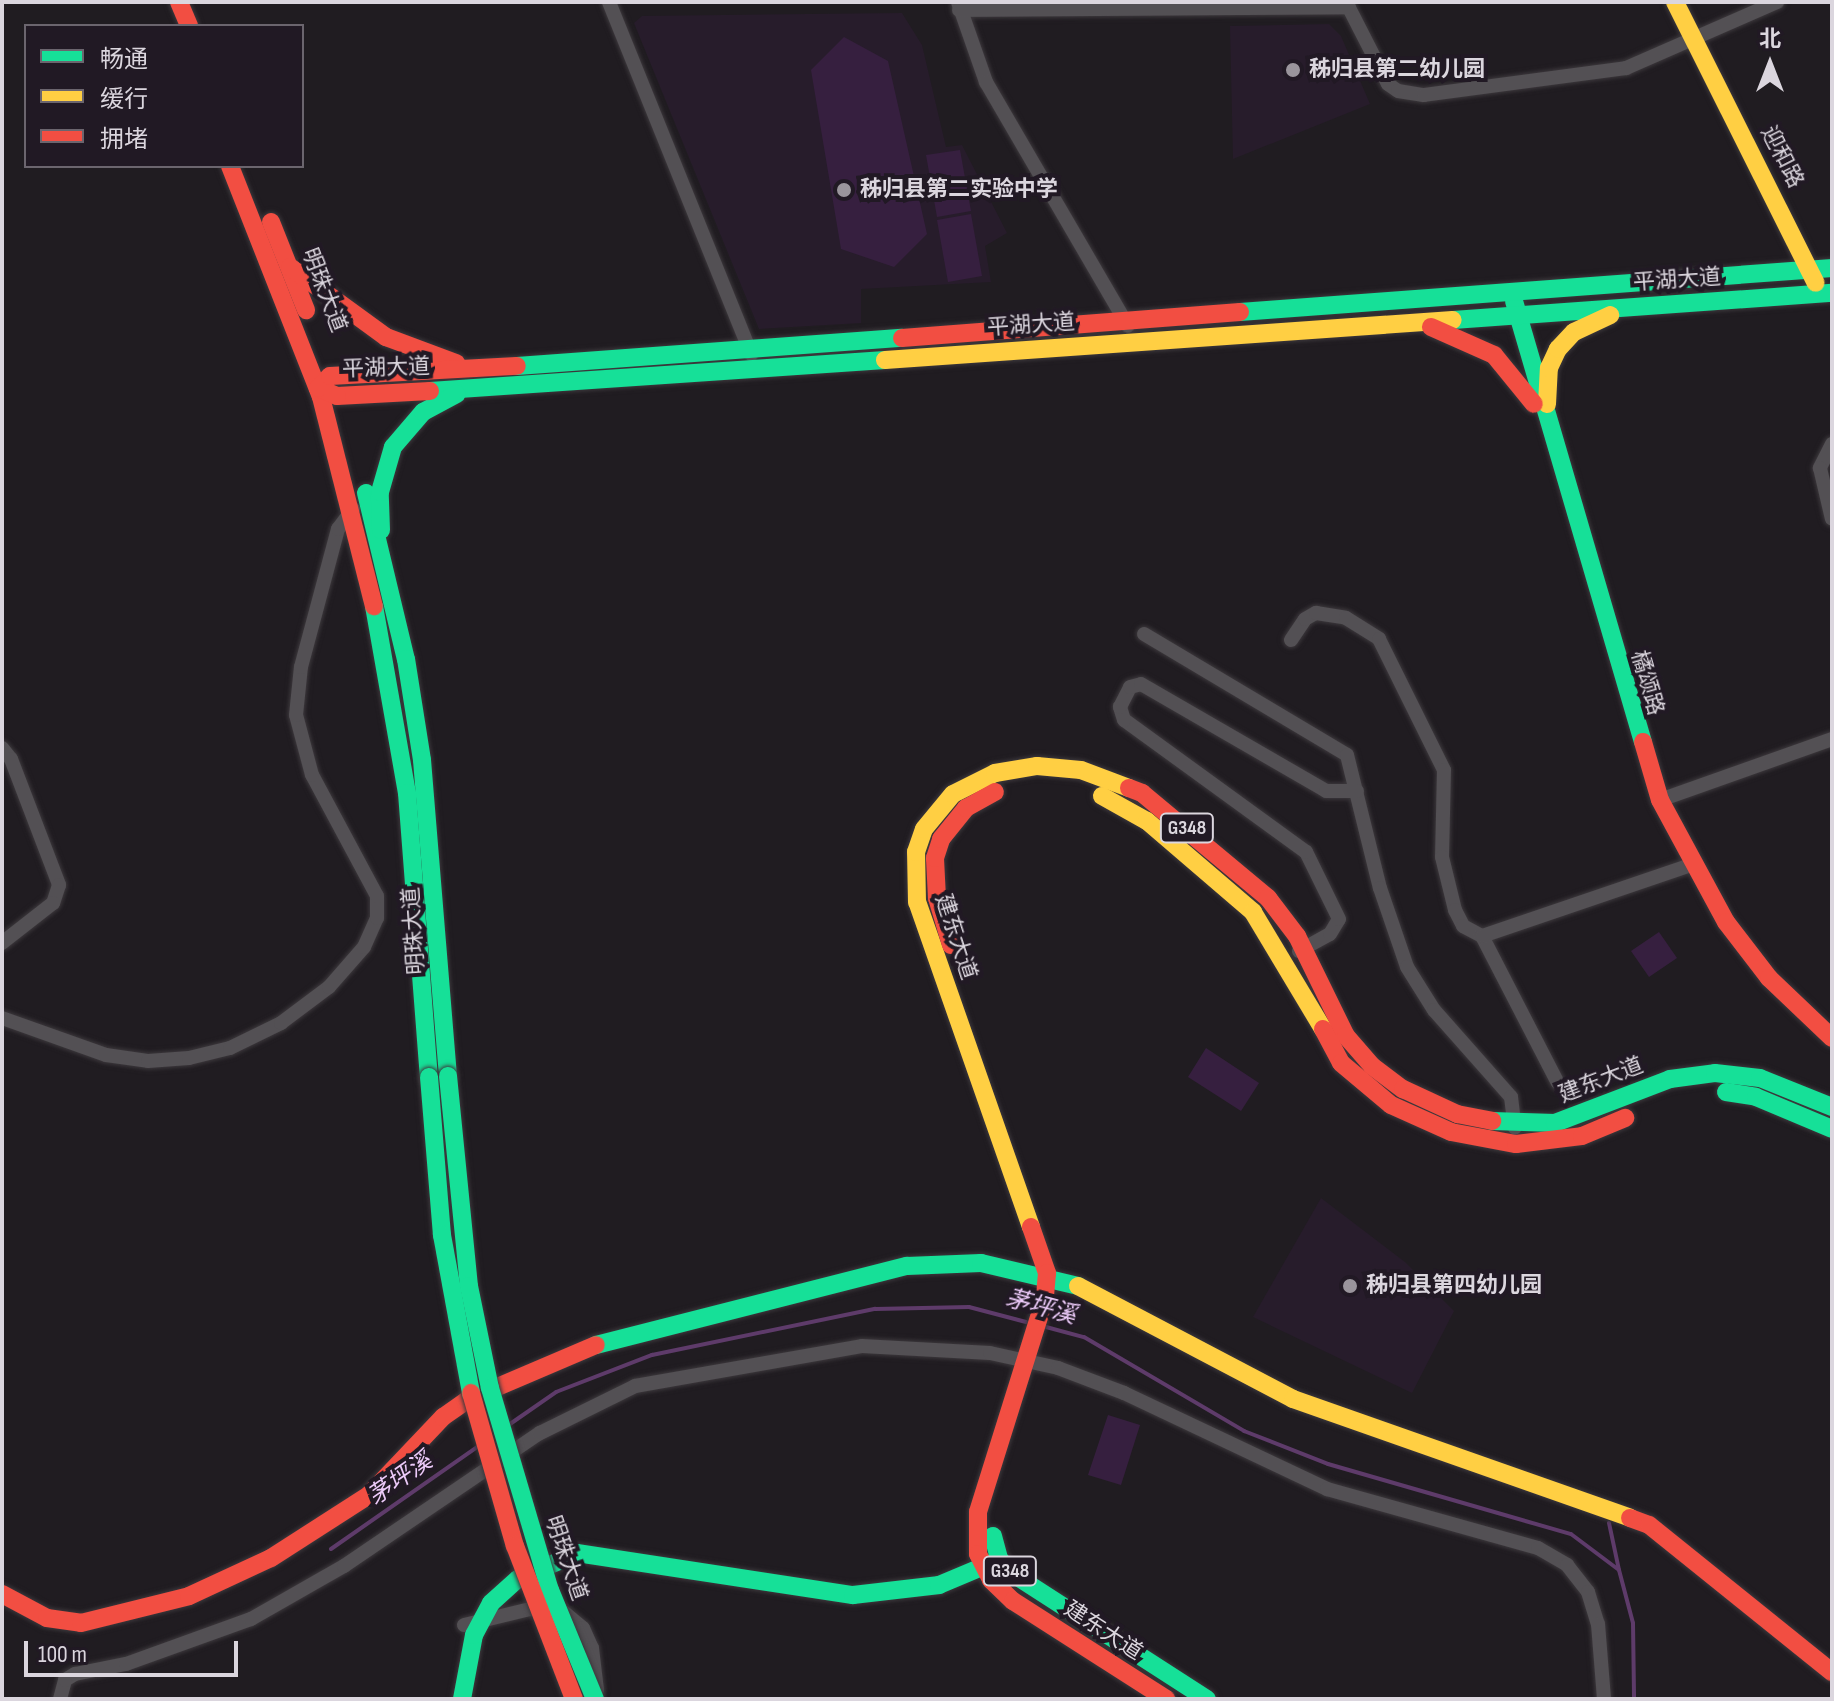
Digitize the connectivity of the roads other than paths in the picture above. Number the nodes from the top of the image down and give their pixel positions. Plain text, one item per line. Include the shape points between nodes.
1 (161, 2) edge
2 (179, 2) edge
3 (609, 2) edge
4 (1675, 2) edge
5 (1777, 2) edge
6 (1347, 4) edge
7 (958, 6) edge
8 (170, 24) edge
9 (188, 24) edge
10 (1694, 39) junction
11 (231, 168) edge
12 (248, 168) edge
13 (290, 267) junction
14 (1832, 268) edge
15 (1812, 270) junction
16 (1513, 292) junction
17 (1826, 293) edge
18 (1646, 306) junction
19 (1515, 315) junction
20 (1127, 321) junction
21 (1410, 323) junction
22 (1133, 342) junction
23 (749, 349) junction
24 (754, 369) junction
25 (510, 377) junction
26 (324, 382) junction
27 (337, 396) junction
28 (1551, 437) junction
29 (1832, 444) edge
30 (354, 509) junction
31 (1832, 519) edge
32 (384, 559) junction
33 (1144, 634) dead end
34 (1291, 640) dead end
35 (1832, 739) edge
36 (2, 748) edge
37 (1357, 791) junction
38 (1660, 800) junction
39 (1691, 865) junction
40 (1482, 936) junction
41 (2, 943) edge
42 (1304, 948) junction
43 (1285, 958) junction
44 (2, 1018) edge
45 (1832, 1038) edge
46 (438, 1076) junction
47 (1558, 1083) dead end
48 (1009, 1102) dead end
49 (1832, 1107) edge
50 (1515, 1125) junction
51 (1832, 1129) edge
52 (1516, 1144) junction
53 (1064, 1258) dead end
54 (1056, 1276) junction
55 (1036, 1354) junction
56 (991, 1563) junction
57 (2, 1594) edge
58 (473, 1623) junction
59 (1832, 1672) edge
60 (60, 1699) edge
61 (462, 1699) edge
62 (574, 1699) edge
63 (595, 1699) edge
64 (1166, 1699) edge
65 (1207, 1699) edge
66 (1604, 1699) edge

1 - 8 main road
2 - 9 main road
3 - 23 street
4 - 10 main road, 迎和路
5 - 10 street
6 - 7 street
6 - 10 street via 1388,84 1411,95 1609,72
7 - 20 street via 986,82
10 - 15 main road, 迎和路
11 - 26 main road, 明珠大道
12 - 13 main road, 明珠大道
13 - 25 main road via 350,314 405,346
13 - 26 main road, 明珠大道
14 - 15 main road, 平湖大道
15 - 16 main road, 平湖大道
15 - 17 main road, 迎和路
16 - 19 main road, 橘颂路
16 - 20 main road, 平湖大道
17 - 18 main road, 平湖大道
18 - 19 main road, 平湖大道
18 - 28 main road via 1594,320 1558,349 1546,390
19 - 21 main road, 平湖大道
19 - 28 main road, 橘颂路
20 - 22 street
20 - 23 main road, 平湖大道
21 - 22 main road, 平湖大道
21 - 28 main road via 1450,332 1494,355 1527,392
22 - 24 main road, 平湖大道
23 - 24 street
23 - 25 main road, 平湖大道
24 - 25 main road, 平湖大道
25 - 26 main road, 平湖大道
25 - 27 main road, 平湖大道
25 - 32 main road via 448,397 402,433 380,492
26 - 27 main road, 平湖大道
26 - 30 main road, 明珠大道
27 - 32 main road, 明珠大道
28 - 38 main road, 橘颂路
29 - 31 street via 1820,468
30 - 44 street via 338,529 301,667 296,715 312,775 377,896 377,918 364,947 329,987 288,1018 247,1041 189,1058 148,1061 106,1055
30 - 46 main road, 明珠大道 via 407,793
32 - 46 main road, 明珠大道 via 422,760
33 - 37 street via 1336,745 1347,755
34 - 40 street via 1316,613 1346,618 1379,639 1414,714 1440,754 1445,875 1463,926
35 - 38 street
36 - 41 street via 11,759 59,885 53,903
37 - 42 street via 1326,791 1141,684 1130,687 1120,707 1124,720 1306,852 1339,919 1330,934
37 - 50 street via 1380,888 1407,967 1434,1010 1506,1090
38 - 39 main road, 橘颂路
39 - 40 street
39 - 45 main road, 橘颂路 via 1769,978
40 - 47 street
42 - 43 street
42 - 50 main road, 建东大道 / G348 via 1346,1036 1372,1066 1438,1107
42 - 54 main road, 建东大道 / G348 via 1268,898 1234,865 1160,805 1113,779 1059,766 1016,768 973,781 937,810 916,852 917,902
43 - 48 main road, 建东大道 / G348 via 1253,912 1221,880 1115,801 1078,788 1040,783 983,798 966,808 941,839 934,878 942,918
43 - 52 main road, 建东大道 / G348 via 1328,1044 1374,1093 1451,1132
46 - 62 main road, 明珠大道, bridge via 442,1235 471,1394 515,1546
46 - 63 main road, 明珠大道, bridge via 490,1388 550,1590
49 - 50 main road, 建东大道 / G348 via 1760,1078 1715,1073 1670,1079 1574,1118
50 - 52 street
51 - 52 main road, 建东大道 / G348 via 1756,1097 1715,1092 1674,1097 1582,1136
53 - 54 main road, 建东大道 / G348
54 - 55 main road, 建东大道 / G348
54 - 57 main road via 981,1263 895,1267 619,1336 467,1400 443,1417 369,1495 271,1558 189,1596 81,1623 47,1618
54 - 59 main road via 1293,1399 1649,1525
55 - 56 main road, 建东大道 / G348 via 997,1505
55 - 60 street via 862,1346 635,1386 540,1433 344,1566 251,1619 126,1664 75,1674 65,1680
55 - 66 street via 1327,1489 1506,1536 1554,1556 1579,1577 1594,1608
56 - 58 main road via 910,1592 853,1595 577,1553 518,1579
56 - 64 main road, 建东大道 / G348 via 1013,1601
56 - 65 main road, 建东大道 / G348
58 - 61 main road
58 - 63 street via 543,1608 575,1619 595,1659

